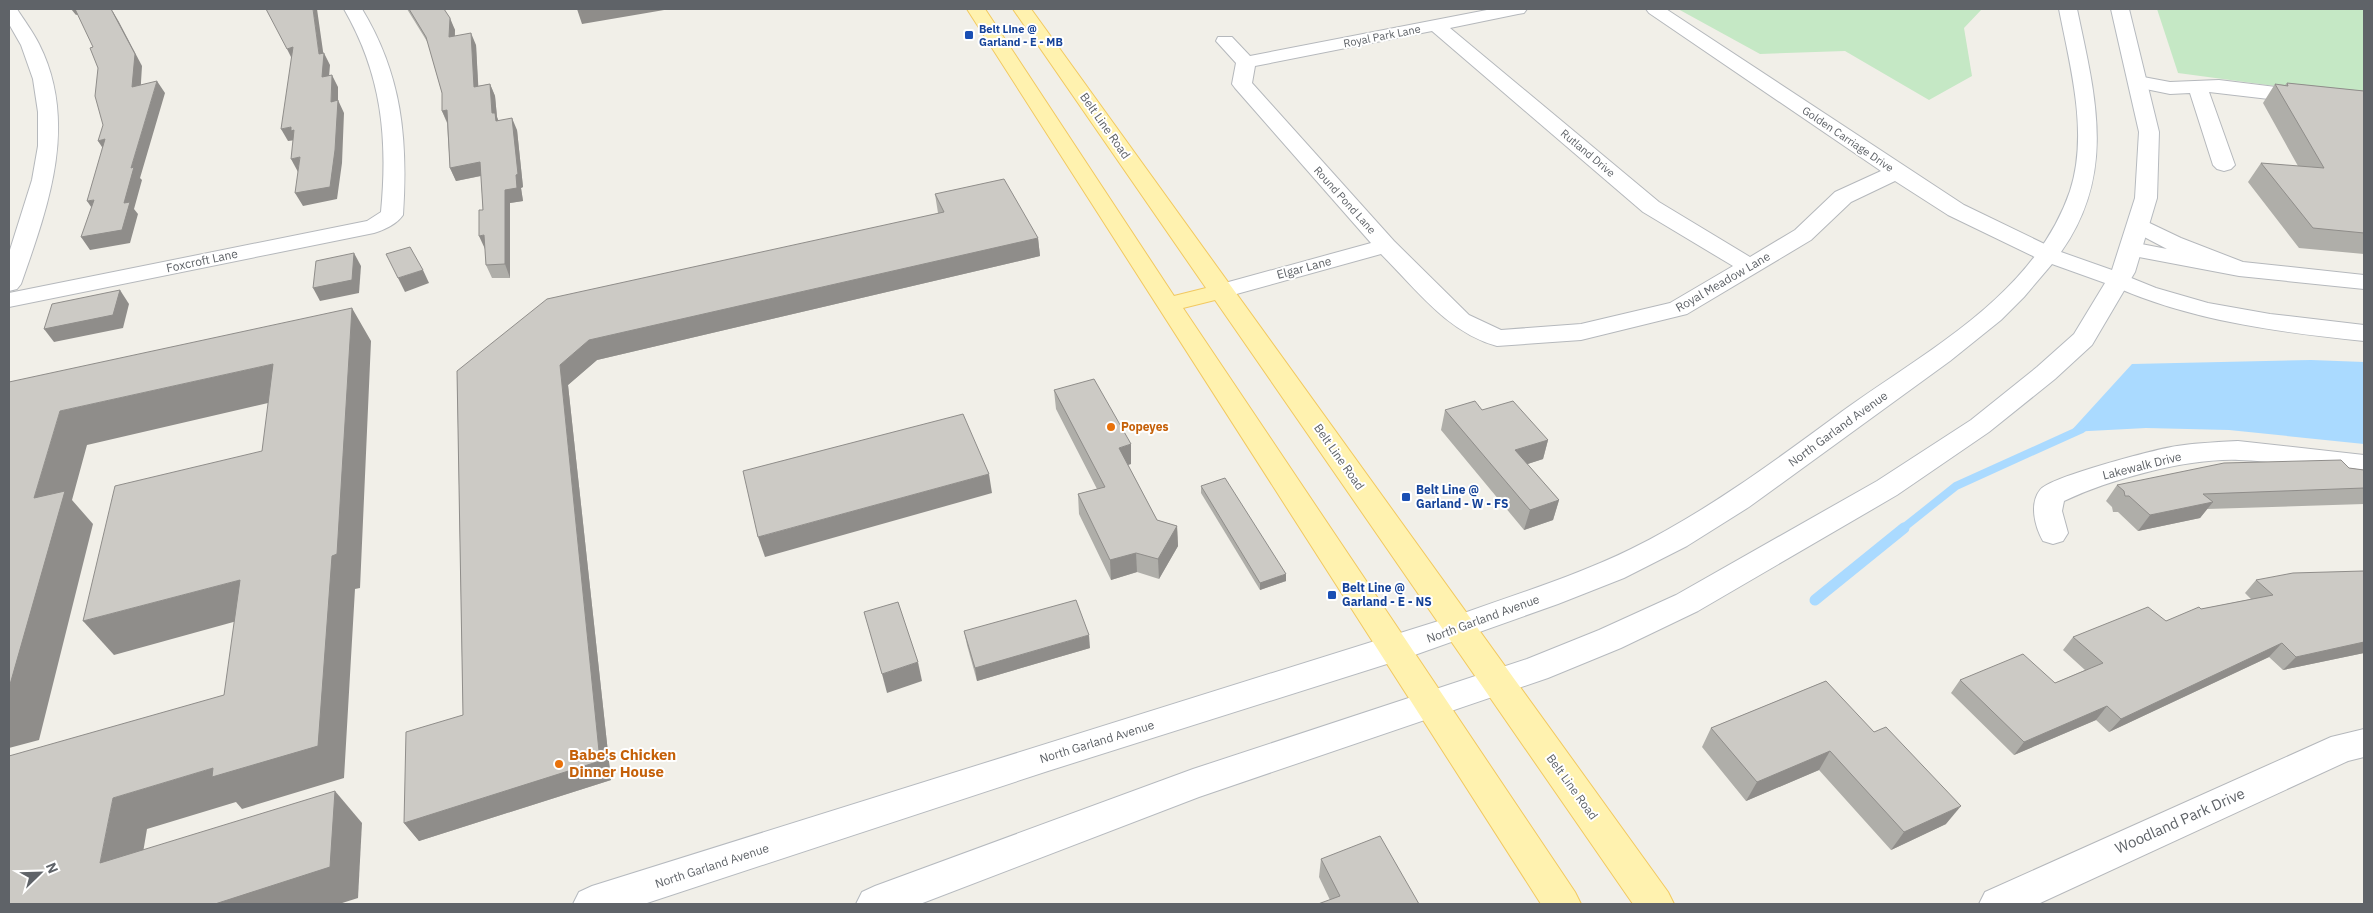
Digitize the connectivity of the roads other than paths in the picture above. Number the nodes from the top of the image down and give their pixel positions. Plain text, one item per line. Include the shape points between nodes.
1 (354, 9) edge
2 (976, 9) edge
3 (1022, 9) edge
4 (1518, 9) edge
5 (1655, 9) edge
6 (2068, 9) edge
7 (2120, 9) edge
8 (9, 10) edge
9 (1436, 25) junction
10 (1018, 36) junction
11 (1225, 41) dead end
12 (1246, 62) junction
13 (2138, 82) junction
14 (2198, 87) junction
15 (2364, 104) edge
16 (1076, 121) junction
17 (2224, 164) dead end
18 (1896, 172) junction
19 (2139, 226) junction
20 (1386, 246) junction
21 (2131, 249) junction
22 (2049, 255) junction
23 (1751, 267) junction
24 (2239, 269) junction
25 (2119, 280) junction
26 (2364, 282) edge
27 (9, 284) edge
28 (1222, 291) junction
29 (9, 300) edge
30 (1170, 304) junction
31 (2364, 333) edge
32 (1497, 338) joint
33 (2364, 465) edge
34 (2053, 533) dead end
35 (1459, 628) junction
36 (1394, 650) junction
37 (1497, 682) junction
38 (1430, 704) junction
39 (2364, 743) edge
40 (607, 902) edge
41 (875, 904) edge
42 (1562, 904) edge
43 (1655, 904) edge
44 (1998, 904) edge

1 - 29 street, Foxcroft Lane via 375,49 392,111 396,173 392,215 374,226
2 - 10 main road, Belt Line Road
3 - 10 main road, Belt Line Road
4 - 9 street, Royal Park Lane
5 - 18 street, Golden Carriage Drive
6 - 22 street, North Garland Avenue via 2085,105 2086,175 2074,210
7 - 13 street
8 - 27 street via 28,40 45,85 49,109 42,188
9 - 12 street, Royal Park Lane
9 - 23 street, Rutland Drive via 1651,207
10 - 16 main road, Belt Line Road
10 - 16 main road, Belt Line Road
11 - 12 street
12 - 20 street, Round Pond Lane via 1242,84
13 - 14 street via 2170,88
13 - 19 street via 2149,132 2146,198
14 - 15 street via 2219,86
14 - 17 street
16 - 28 main road, Belt Line Road
16 - 30 main road, Belt Line Road
18 - 22 street, Golden Carriage Drive via 1956,210
18 - 23 street, Royal Meadow Lane via 1843,197 1803,235
19 - 21 street
19 - 24 street
20 - 28 street, Elgar Lane
20 - 32 street, Round Pond Lane via 1460,320
21 - 24 street
21 - 25 street
22 - 25 street, Golden Carriage Drive
22 - 35 street, North Garland Avenue via 2029,280 1975,331 1742,499 1650,553 1604,575
23 - 32 street, Royal Meadow Lane via 1678,309 1581,332
24 - 26 street
25 - 31 street via 2144,292 2202,310
25 - 37 street via 2083,339 2046,373 1980,426 1887,488 1687,603 1610,639
28 - 30 main road
28 - 35 main road, Belt Line Road
30 - 36 main road, Belt Line Road
33 - 34 street, Lakewalk Drive via 2238,450 2176,456 2077,483 2050,495 2048,511
35 - 36 street, North Garland Avenue
35 - 37 main road, Belt Line Road
36 - 38 main road, Belt Line Road
36 - 40 street, North Garland Avenue via 1064,752
37 - 38 street
37 - 43 main road, Belt Line Road
38 - 41 street via 1193,784
38 - 42 main road, Belt Line Road
39 - 44 street, Woodland Park Drive via 2343,747

